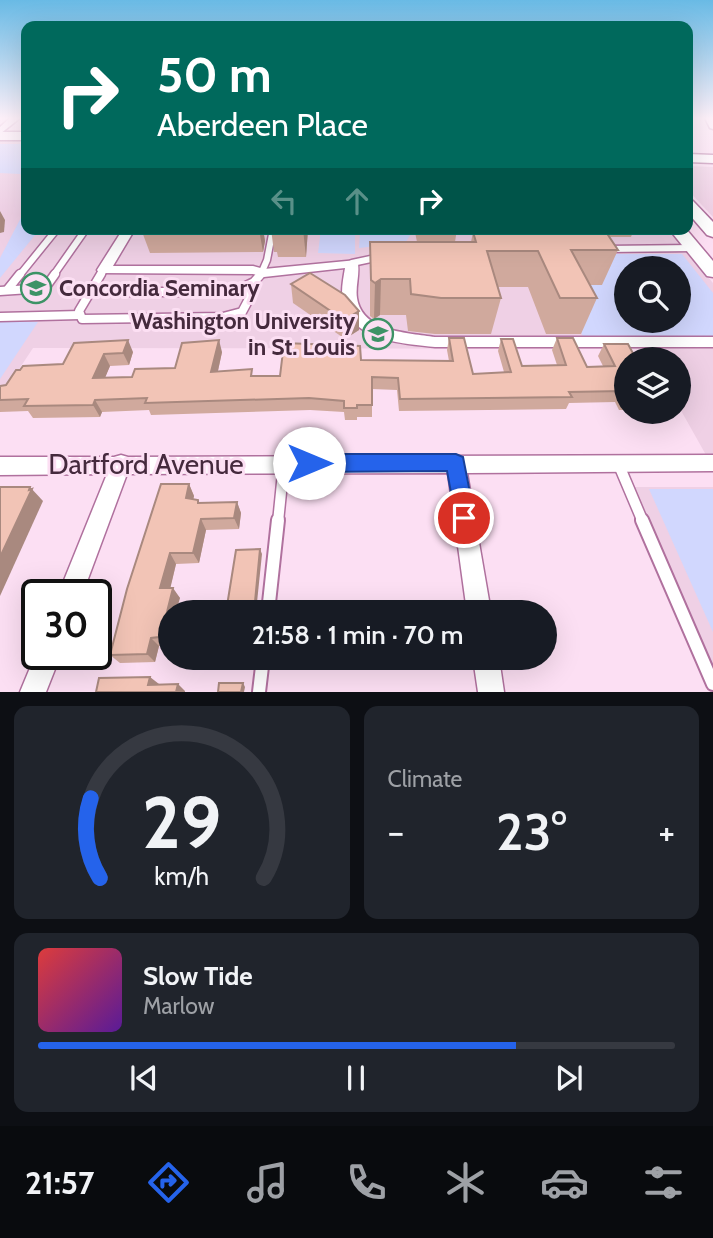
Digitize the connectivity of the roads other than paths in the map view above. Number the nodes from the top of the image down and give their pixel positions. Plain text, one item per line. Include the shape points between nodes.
1 (693, 159) edge
2 (713, 159) edge
3 (693, 210) edge
4 (713, 232) edge
5 (52, 235) edge
6 (82, 235) edge
7 (129, 235) edge
8 (272, 235) edge
9 (682, 235) edge
10 (693, 248) junction
11 (599, 249) edge
12 (387, 255) edge
13 (352, 263) junction
14 (104, 270) junction
15 (713, 272) edge
16 (264, 273) junction
17 (249, 288) junction
18 (4, 290) edge
19 (90, 292) junction
20 (80, 315) junction
21 (0, 317) edge
22 (713, 342) edge
23 (121, 463) junction
24 (284, 463) junction
25 (456, 463) junction
26 (618, 463) junction
27 (713, 463) edge
28 (0, 466) edge
29 (76, 579) edge
30 (269, 600) edge
31 (477, 600) edge
32 (42, 670) edge
33 (261, 670) edge
34 (488, 670) edge
35 (713, 684) edge
36 (33, 692) edge
37 (259, 692) edge
38 (491, 692) edge

1 - 2 street
3 - 4 street
5 - 18 lane
6 - 18 lane via 45,288
7 - 14 street
8 - 16 lane
9 - 10 street
10 - 11 lane
10 - 15 street
12 - 13 lane
13 - 16 street
13 - 22 street via 349,291 354,313 396,337 435,342
14 - 16 street
14 - 19 lane
16 - 17 lane
17 - 19 lane via 234,292
17 - 20 lane via 242,312 223,317 82,319
19 - 20 lane
20 - 21 lane
23 - 24 street, Dartford Avenue
23 - 28 street, Dartford Avenue
23 - 29 street
24 - 25 street, Dartford Avenue
24 - 30 lane
25 - 26 street, Dartford Avenue
25 - 31 street
26 - 27 street, Dartford Avenue
26 - 35 lane
32 - 36 street
33 - 37 lane
34 - 38 street

